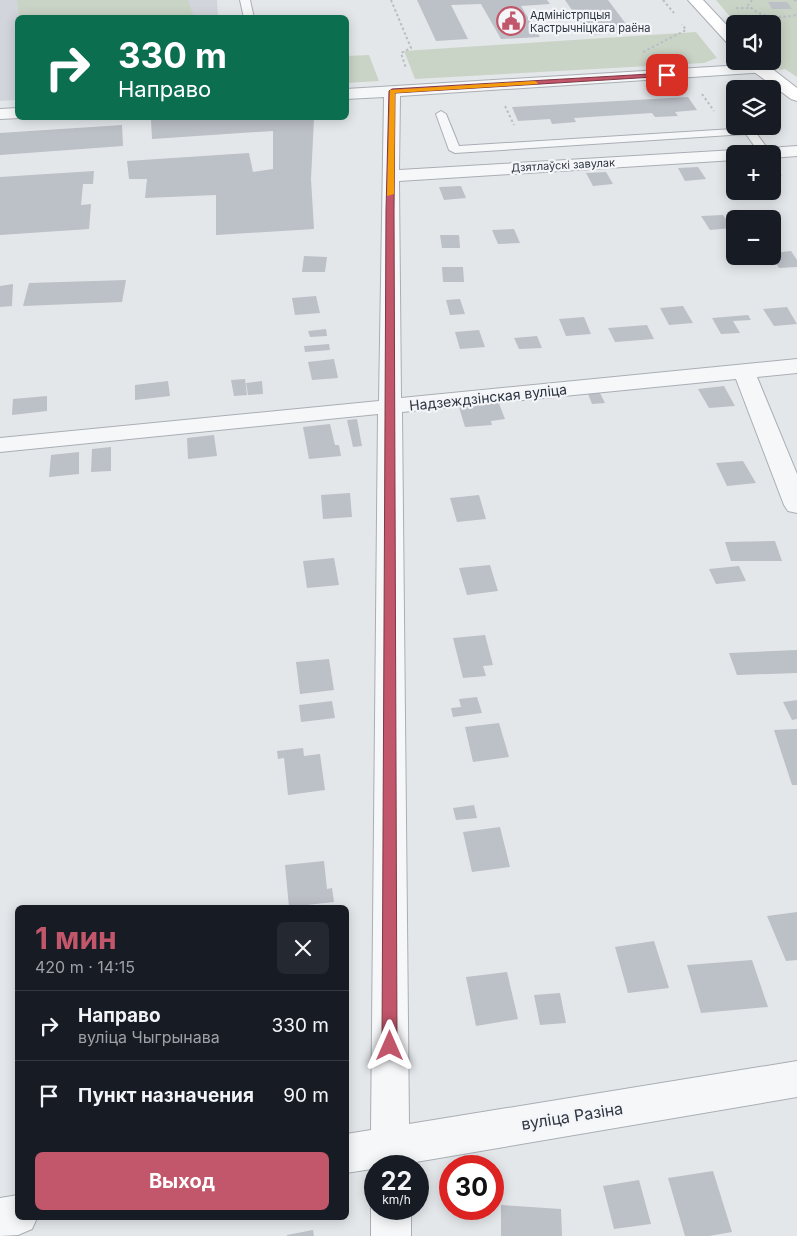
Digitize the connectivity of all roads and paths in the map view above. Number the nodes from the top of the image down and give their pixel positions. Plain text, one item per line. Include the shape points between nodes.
1 (245, 0) edge
2 (663, 0) edge
3 (695, 0) edge
4 (752, 0) edge
5 (248, 15) edge
6 (675, 15) dead end
7 (769, 15) edge
8 (797, 15) edge
9 (781, 16) edge
10 (681, 22) dead end
11 (726, 33) edge
12 (637, 54) dead end
13 (726, 69) edge
14 (763, 70) edge
15 (687, 74) junction
16 (392, 91) junction
17 (349, 94) edge
18 (797, 96) edge
19 (504, 105) dead end
20 (15, 113) edge
21 (0, 114) edge
22 (441, 114) dead end
23 (726, 127) edge
24 (726, 132) edge
25 (524, 146) junction
26 (797, 151) edge
27 (781, 152) edge
28 (726, 156) edge
29 (390, 176) junction
30 (797, 366) edge
31 (744, 371) junction
32 (391, 406) junction
33 (0, 445) edge
34 (797, 505) edge
35 (797, 1079) edge
36 (349, 1154) edge
37 (368, 1155) edge
38 (390, 1155) edge
39 (395, 1155) edge
40 (15, 1216) edge
41 (0, 1218) edge
42 (391, 1220) edge
43 (391, 1236) edge

1 - 5 lane
2 - 6 path
3 - 11 main road
4 - 7 path via 748,5 751,10
8 - 9 path
10 - 12 path via 686,30
13 - 15 street
14 - 18 main road
15 - 16 street
15 - 23 path
16 - 17 street
16 - 29 street
19 - 25 path
20 - 21 street
22 - 25 lane via 455,150
24 - 25 lane
26 - 27 street
28 - 29 street, Дзятлаўскі завулак
29 - 32 street
30 - 31 street, Надзеждзінская вуліца
31 - 32 street, Надзеждзінская вуліца
31 - 34 street
32 - 33 street, Надзеждзінская вуліца
32 - 38 street
35 - 39 street, вуліца Разіна
36 - 37 street, вуліца Разіна
40 - 41 street
42 - 43 street

